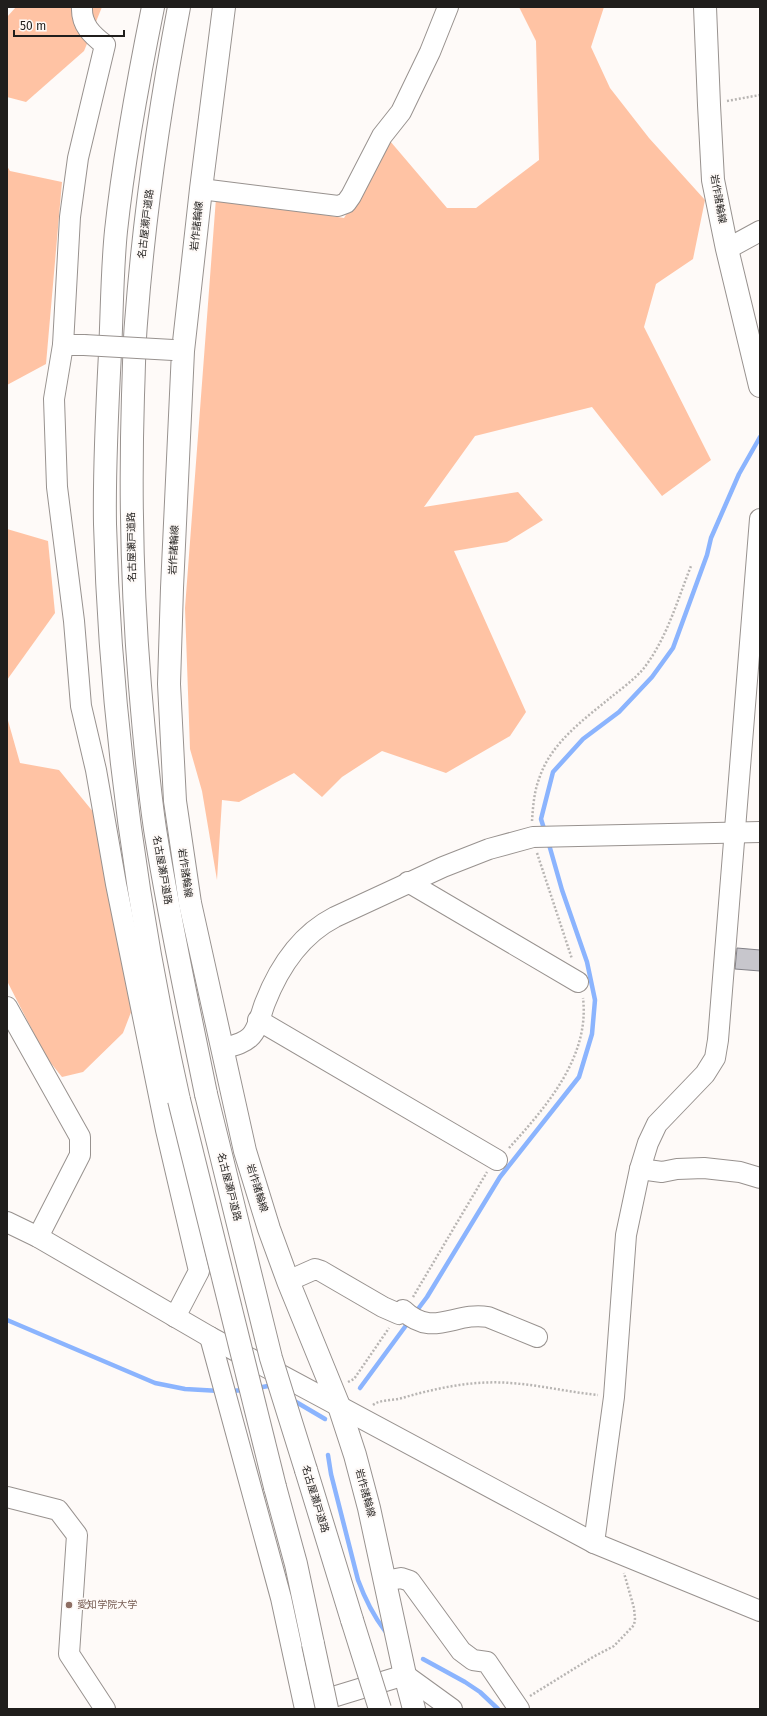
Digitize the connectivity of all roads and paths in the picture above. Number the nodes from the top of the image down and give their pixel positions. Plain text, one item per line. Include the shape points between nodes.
1 (82, 7) edge
2 (153, 7) edge
3 (180, 7) edge
4 (224, 7) edge
5 (448, 7) edge
6 (706, 7) edge
7 (760, 95) edge
8 (709, 105) junction
9 (201, 189) junction
10 (760, 232) edge
11 (728, 249) junction
12 (62, 345) junction
13 (178, 350) junction
14 (760, 386) edge
15 (760, 519) edge
16 (760, 832) edge
17 (733, 834) junction
18 (408, 882) junction
19 (578, 982) dead end
20 (7, 1007) edge
21 (258, 1020) junction
22 (222, 1049) junction
23 (497, 1160) dead end
24 (640, 1169) junction
25 (760, 1178) edge
26 (7, 1222) edge
27 (38, 1237) junction
28 (288, 1281) junction
29 (175, 1317) junction
30 (210, 1337) junction
31 (537, 1337) dead end
32 (614, 1397) junction
33 (339, 1406) junction
34 (372, 1406) dead end
35 (7, 1497) edge
36 (594, 1543) junction
37 (629, 1557) junction
38 (385, 1581) junction
39 (760, 1611) edge
40 (405, 1675) junction
41 (518, 1707) edge
42 (303, 1708) edge
43 (105, 1709) edge
44 (327, 1709) edge
45 (380, 1709) edge
46 (414, 1709) edge
47 (452, 1709) edge

1 - 12 street via 83,20 91,34 106,45 78,158 70,217
2 - 44 main road, bridge via 137,86 116,232 106,434 108,614 118,722 130,830 153,975 179,1100 296,1564
3 - 45 main road, 名古屋瀬戸道路, bridge via 164,89 144,233 136,326 132,433 134,610 154,827 177,956 206,1094 271,1358
4 - 9 main road, 岩作諸輪線
5 - 9 street via 401,112 382,136 352,196 346,202 338,206
6 - 8 main road, 岩作諸輪線
7 - 8 path
8 - 11 main road, 岩作諸輪線 via 713,180
9 - 13 main road, 岩作諸輪線
10 - 11 street
11 - 14 main road, 岩作諸輪線
12 - 13 street, bridge
12 - 29 street via 54,399 57,487 74,621 81,706 96,770 116,884 166,1130 199,1271
13 - 22 main road, 岩作諸輪線 via 169,684 174,794 190,903
15 - 17 street
16 - 17 street
17 - 18 street via 534,837 489,849
17 - 24 street via 715,1058 705,1074 657,1124
18 - 19 street
18 - 21 street via 323,924 307,936 285,962
20 - 27 street via 80,1137 80,1155
21 - 22 street via 249,1038
21 - 23 street
22 - 28 main road, 岩作諸輪線 via 245,1150
24 - 25 street via 662,1172 704,1168 740,1172
24 - 32 street via 626,1235
26 - 27 street
27 - 29 street
28 - 31 street via 315,1269 383,1307 399,1314 403,1310 424,1324 480,1315
28 - 33 main road, 岩作諸輪線
29 - 30 street
30 - 33 street
30 - 42 street via 281,1598
32 - 34 path via 509,1382 452,1386 378,1402
32 - 36 street
33 - 36 street
33 - 38 main road, 岩作諸輪線 via 369,1508
35 - 43 street via 58,1510 77,1535 69,1654
36 - 37 street
37 - 39 street
37 - 41 path via 623,1572 634,1608 634,1625 614,1646
38 - 40 main road, 岩作諸輪線
38 - 41 street via 401,1578 410,1581 461,1651 473,1660 487,1662
40 - 42 street
40 - 46 main road, 岩作諸輪線
40 - 47 street

